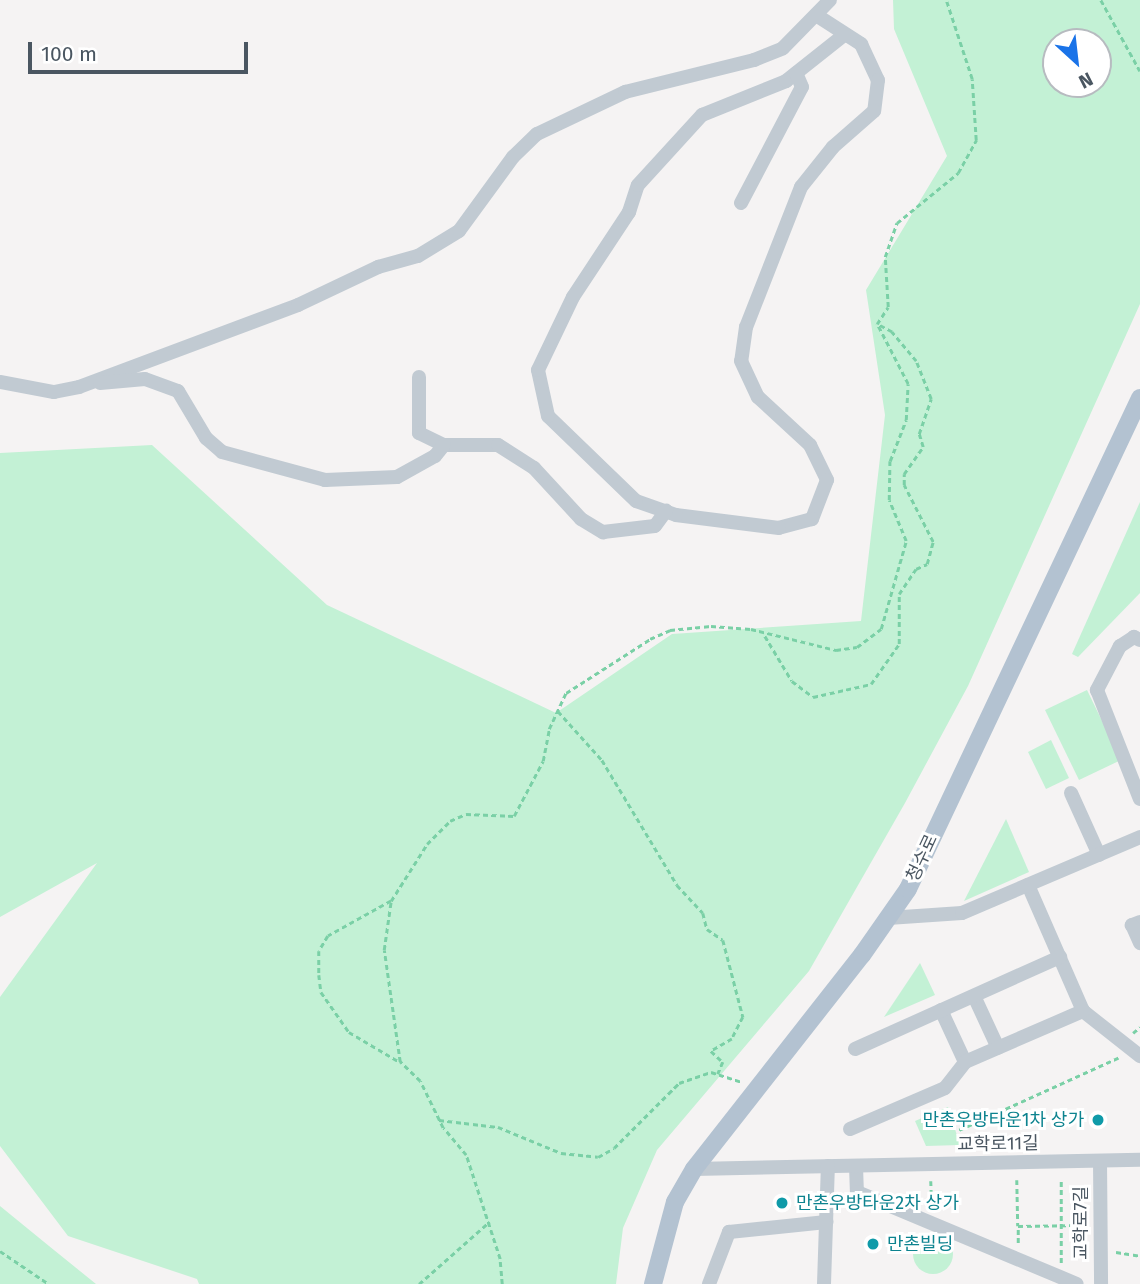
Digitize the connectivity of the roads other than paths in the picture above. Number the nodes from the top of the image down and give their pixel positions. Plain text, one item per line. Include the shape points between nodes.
1 (830, 0) edge
2 (816, 15) junction
3 (844, 35) junction
4 (796, 73) junction
5 (741, 204) dead end
6 (419, 377) dead end
7 (97, 380) junction
8 (0, 382) edge
9 (1140, 398) edge
10 (444, 445) junction
11 (666, 511) junction
12 (1140, 640) edge
13 (1071, 793) dead end
14 (1140, 799) edge
15 (1140, 837) edge
16 (1099, 855) junction
17 (1028, 885) junction
18 (888, 918) junction
19 (1140, 922) edge
20 (1140, 943) edge
21 (1060, 957) junction
22 (974, 996) junction
23 (941, 1010) junction
24 (1083, 1011) junction
25 (998, 1048) junction
26 (855, 1049) dead end
27 (1137, 1053) edge
28 (965, 1062) junction
29 (850, 1129) dead end
30 (1140, 1160) edge
31 (1100, 1161) junction
32 (828, 1166) junction
33 (856, 1166) junction
34 (694, 1168) junction
35 (826, 1222) junction
36 (653, 1284) edge
37 (709, 1284) edge
38 (824, 1284) edge
39 (1077, 1284) edge
40 (1101, 1284) edge

1 - 2 street
2 - 3 street
2 - 7 street via 783,48 754,60 625,92 537,134 513,157 459,231 439,246 378,267 299,305
3 - 4 street
3 - 11 street via 861,44 878,79 874,111 833,147 801,187 746,327 741,361 758,397 810,445 827,480 812,519 779,527
4 - 5 street via 802,87
4 - 11 street via 702,115 638,185 629,212 573,297 538,370 548,416 636,501
6 - 10 street via 419,433
7 - 8 street via 54,392
7 - 10 street via 102,385 145,379 178,391 206,438 222,452 326,480 397,477 435,456
9 - 18 main road, 청수로 via 987,725 908,888
10 - 11 street via 498,445 534,468 581,519 603,532 655,526
12 - 14 street via 1134,637 1120,646 1097,690
13 - 16 street
15 - 16 street
16 - 17 street
17 - 18 street via 962,913
17 - 21 street
18 - 34 main road, 청수로
19 - 20 street via 1132,925
21 - 22 street
21 - 24 street
22 - 23 street
22 - 25 street
23 - 26 street
23 - 28 street
24 - 25 street
24 - 27 street
25 - 28 street
28 - 29 street via 945,1088
30 - 31 street, 교학로11길
31 - 33 street, 교학로11길
31 - 40 street, 교학로7길
32 - 33 street, 교학로11길
32 - 34 street, 교학로11길
32 - 35 street
33 - 39 street via 857,1192
34 - 36 main road, 청수로 via 675,1202
35 - 37 street via 729,1232
35 - 38 street

